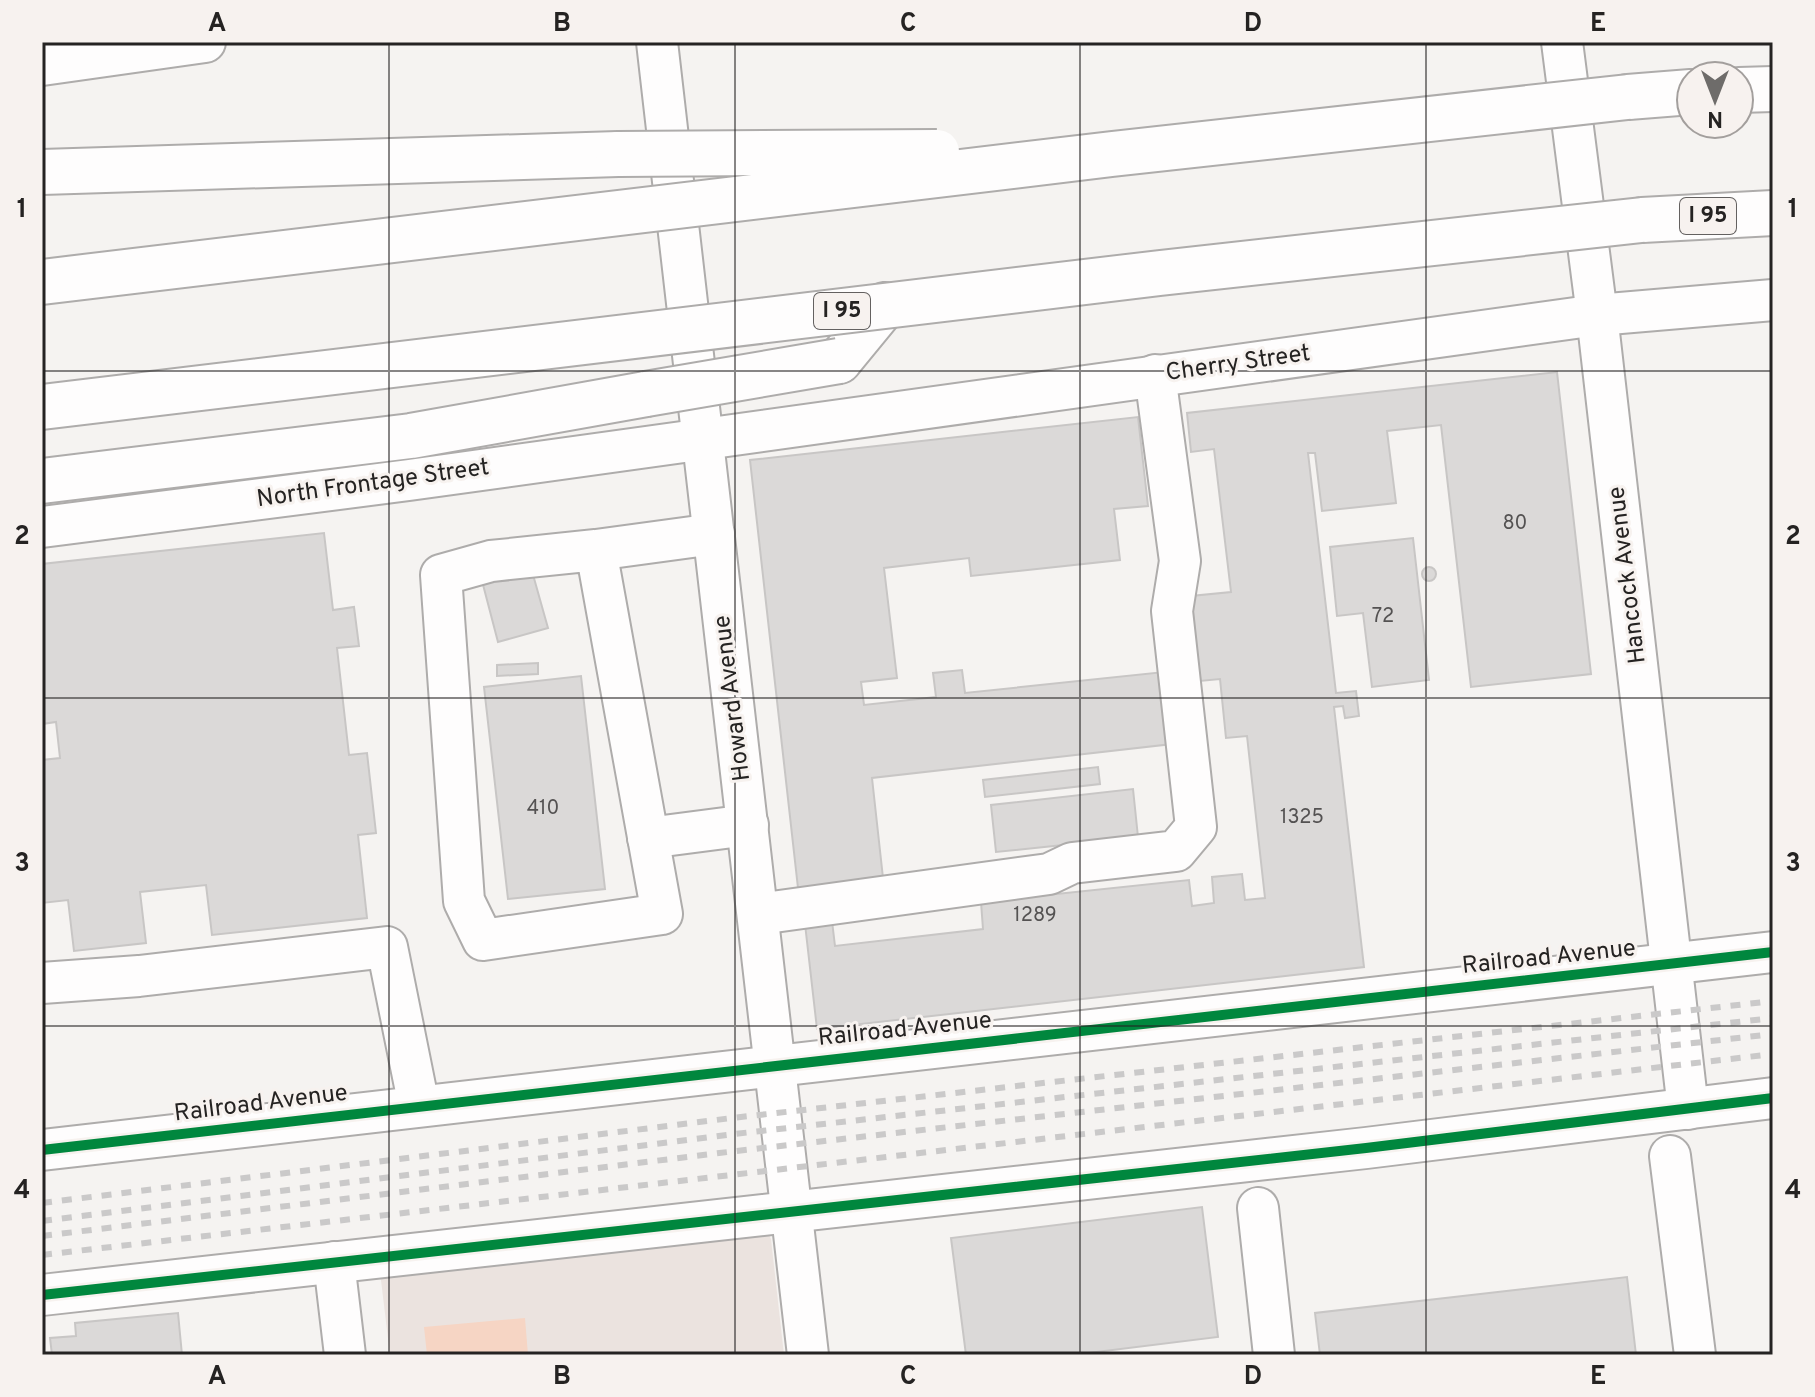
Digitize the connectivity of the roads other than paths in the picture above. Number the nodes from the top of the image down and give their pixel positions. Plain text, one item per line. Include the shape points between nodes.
1 (205, 42) edge
2 (657, 42) edge
3 (1562, 42) edge
4 (42, 65) edge
5 (1675, 93) edge
6 (1112, 154) junction
7 (42, 172) edge
8 (1773, 213) edge
9 (42, 282) edge
10 (1773, 300) edge
11 (885, 305) junction
12 (1597, 315) junction
13 (1155, 375) junction
14 (42, 407) edge
15 (703, 437) junction
16 (42, 481) edge
17 (42, 527) edge
18 (714, 534) junction
19 (596, 550) junction
20 (748, 825) junction
21 (648, 838) junction
22 (758, 914) junction
23 (1773, 952) edge
24 (1673, 964) junction
25 (42, 983) edge
26 (775, 1065) junction
27 (1773, 1098) edge
28 (419, 1106) junction
29 (1688, 1109) junction
30 (42, 1150) edge
31 (1670, 1156) dead end
32 (1258, 1208) dead end
33 (791, 1210) junction
34 (334, 1262) junction
35 (42, 1295) edge
36 (345, 1355) edge
37 (808, 1355) edge
38 (1274, 1355) edge
39 (1695, 1355) edge

1 - 4 street
2 - 15 street, Howard Avenue
3 - 12 street, Hancock Avenue
5 - 6 highway, bridge
6 - 7 highway, bridge via 618,154
6 - 9 highway, bridge
8 - 11 highway, I 95, bridge via 1642,220
10 - 12 street, Cherry Street
11 - 14 highway, I 95, bridge
11 - 16 highway, bridge via 839,361 411,436
12 - 13 street, Cherry Street
12 - 24 street, Hancock Avenue
13 - 15 street, Cherry Street
13 - 22 street via 1180,561 1172,611 1196,827 1176,851
15 - 17 street, North Frontage Street
15 - 18 street, Howard Avenue
18 - 19 street
18 - 20 street, Howard Avenue
19 - 21 street
19 - 21 street via 491,561 441,575 464,901 483,940 662,914
20 - 21 street
20 - 22 street, Howard Avenue
22 - 26 street, Howard Avenue
23 - 24 street, Railroad Avenue
24 - 26 street, Railroad Avenue
24 - 29 street, Hancock Avenue
25 - 28 street via 387,947
26 - 28 street, Railroad Avenue
26 - 33 street, Howard Avenue
27 - 29 street
28 - 30 street, Railroad Avenue
29 - 33 street
31 - 39 street
32 - 38 street
33 - 34 street
33 - 37 street, Howard Avenue
34 - 35 street
34 - 36 street

